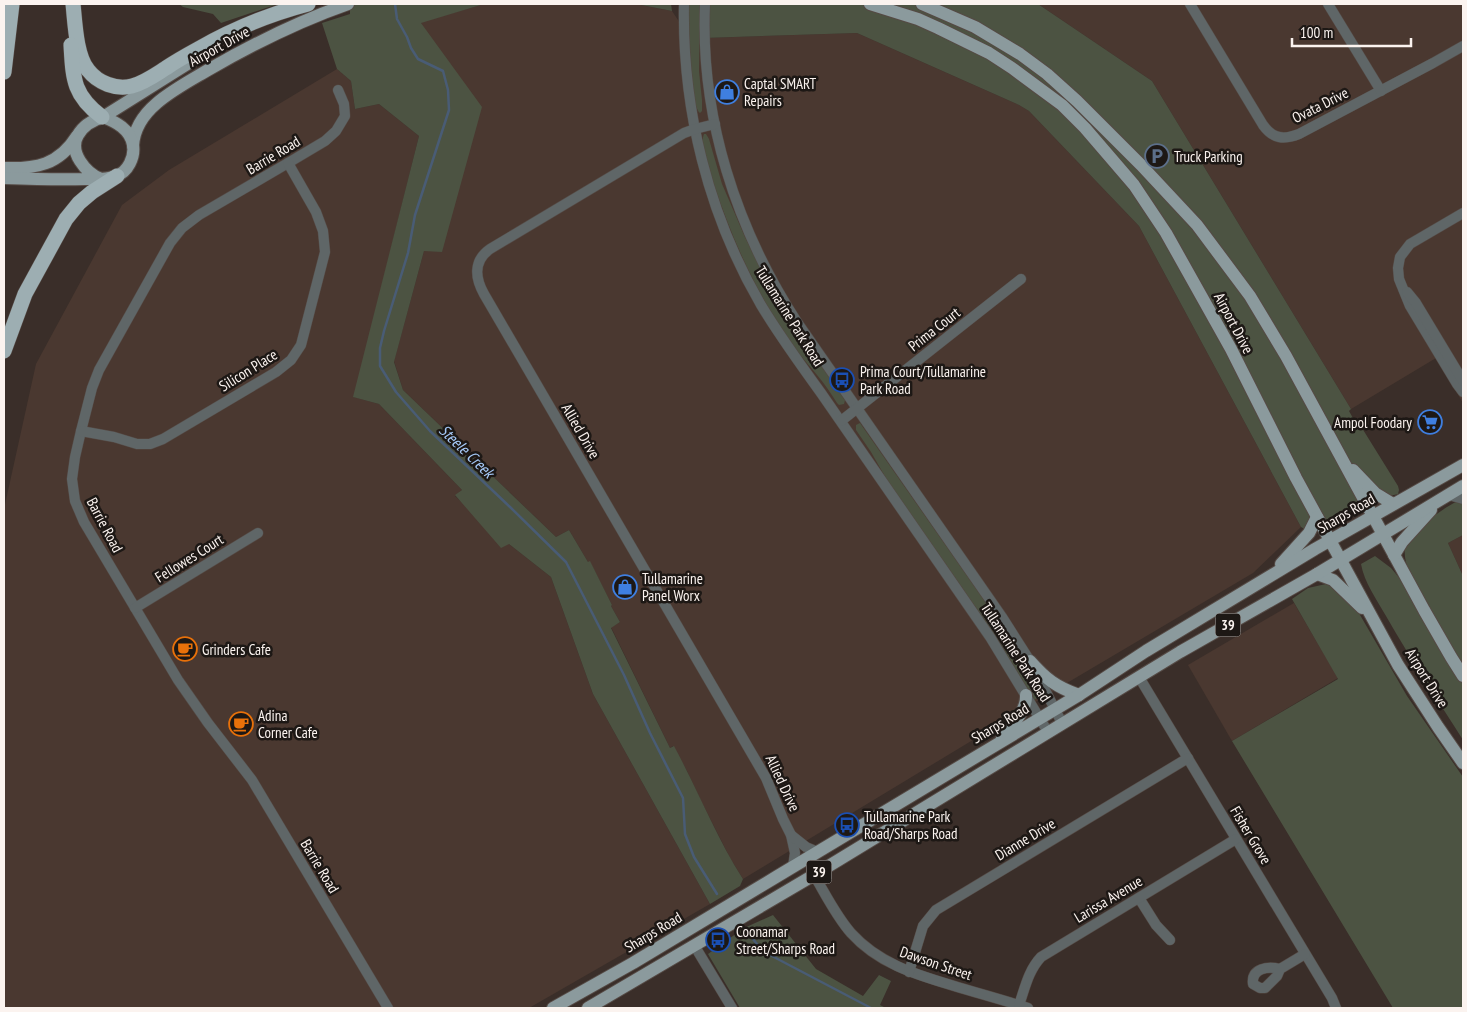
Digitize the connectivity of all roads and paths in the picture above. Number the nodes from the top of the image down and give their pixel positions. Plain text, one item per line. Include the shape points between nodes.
1 (12, 4) edge
2 (69, 4) edge
3 (73, 4) edge
4 (308, 4) edge
5 (312, 4) edge
6 (348, 4) edge
7 (684, 4) edge
8 (705, 4) edge
9 (870, 4) edge
10 (922, 4) edge
11 (1190, 4) edge
12 (1328, 4) edge
13 (1463, 46) edge
14 (4, 72) edge
15 (338, 90) dead end
16 (1381, 91) junction
17 (102, 117) junction
18 (715, 124) junction
19 (695, 129) junction
20 (77, 136) junction
21 (133, 146) junction
22 (288, 163) junction
23 (9, 173) edge
24 (117, 176) junction
25 (102, 179) junction
26 (1463, 213) edge
27 (1021, 279) dead end
28 (1403, 288) junction
29 (4, 351) edge
30 (1463, 381) edge
31 (1463, 392) edge
32 (857, 409) junction
33 (841, 421) junction
34 (81, 431) junction
35 (1340, 455) junction
36 (1463, 465) edge
37 (1463, 486) edge
38 (1444, 498) junction
39 (1463, 499) edge
40 (1392, 504) junction
41 (1372, 516) junction
42 (1317, 517) junction
43 (258, 533) dead end
44 (1383, 535) junction
45 (1330, 541) junction
46 (1394, 555) junction
47 (1340, 560) junction
48 (1317, 574) junction
49 (1268, 578) junction
50 (135, 608) junction
51 (1371, 616) junction
52 (1030, 661) junction
53 (1463, 676) edge
54 (1139, 677) junction
55 (1026, 695) junction
56 (1079, 695) junction
57 (1056, 708) junction
58 (1040, 718) junction
59 (1062, 723) junction
60 (1048, 732) junction
61 (997, 744) junction
62 (1188, 758) junction
63 (1463, 763) edge
64 (791, 835) junction
65 (1236, 840) junction
66 (818, 852) junction
67 (793, 867) junction
68 (814, 875) junction
69 (776, 877) junction
70 (1139, 898) junction
71 (1170, 940) dead end
72 (694, 945) junction
73 (1305, 954) junction
74 (632, 963) junction
75 (1280, 969) dead end
76 (909, 972) junction
77 (642, 977) junction
78 (602, 1005) edge
79 (1024, 1007) edge
80 (388, 1008) edge
81 (552, 1008) edge
82 (588, 1008) edge
83 (732, 1008) edge
84 (1336, 1008) edge

1 - 14 highway
2 - 17 highway via 76,86 88,107
3 - 4 highway via 84,64 97,79 119,87 147,80 231,31
5 - 17 main road, Airport Drive via 214,48
6 - 21 main road, Airport Drive via 259,42 167,95 139,125
7 - 19 street, Tullamarine Park Road via 684,52
8 - 18 street, Tullamarine Park Road via 704,38
9 - 42 main road, Airport Drive via 918,19 989,52 1062,105 1090,134 1134,186 1166,233
10 - 35 main road, Airport Drive via 975,27 1048,74 1197,225 1250,296
11 - 16 street, Ovata Drive via 1264,125 1276,137 1299,134
12 - 16 street
13 - 16 street, Ovata Drive
15 - 22 street, Barrie Road via 345,116 336,132
17 - 20 main road
17 - 21 main road via 114,121 129,134
18 - 19 street, Allied Drive
18 - 32 street, Tullamarine Park Road via 736,203 762,263 782,300
19 - 33 street, Tullamarine Park Road via 717,211 749,283 772,323
19 - 64 street, Allied Drive via 486,252 479,261 477,278 481,290 763,772
20 - 23 main road via 52,161
20 - 25 main road via 80,161 93,175
21 - 24 main road via 131,162
22 - 34 street, Barrie Road via 198,215 170,243 99,370
22 - 34 street, Silicon Place via 316,212 326,252 302,345 291,360 276,372 150,444
23 - 25 main road via 51,180
24 - 25 main road
24 - 29 highway via 92,192 66,219 25,294
26 - 28 street via 1406,248 1398,268
27 - 32 street, Prima Court
28 - 30 street via 1416,303
28 - 31 street via 1410,306
32 - 33 street, Prima Court
32 - 52 street, Tullamarine Park Road
33 - 55 street, Tullamarine Park Road via 990,637
34 - 50 street, Barrie Road via 72,479 75,501
35 - 40 main road via 1375,493
35 - 41 main road, Airport Drive
36 - 40 main road, Sharps Road / 39
37 - 38 main road, 39
38 - 39 street
38 - 44 main road, 39
38 - 46 main road via 1402,542
40 - 41 main road, Sharps Road / 39
41 - 44 main road, Airport Drive
41 - 45 main road, Sharps Road / 39
42 - 45 main road, Airport Drive
42 - 49 main road via 1309,533
43 - 50 street, Fellowes Court
44 - 46 main road, Airport Drive
44 - 47 main road, 39
45 - 47 main road, Airport Drive
45 - 49 main road, Sharps Road / 39
46 - 53 main road, Airport Drive
47 - 48 main road, 39
47 - 51 main road, Airport Drive
48 - 51 main road via 1333,580
48 - 54 main road, 39
49 - 56 main road, Sharps Road / 39
50 - 80 street, Barrie Road via 178,680 252,780
51 - 63 main road, Airport Drive via 1416,694
52 - 56 main road via 1054,684
52 - 57 street, Tullamarine Park Road
54 - 59 main road, 39
54 - 62 street, Fisher Grove
55 - 58 street, Tullamarine Park Road
55 - 61 main road via 1021,713
56 - 57 main road, Sharps Road / 39
57 - 58 main road, Sharps Road / 39
57 - 59 street, Tullamarine Park Road
58 - 60 street, Tullamarine Park Road
58 - 61 main road, Sharps Road / 39
59 - 60 main road, 39
60 - 68 main road, 39
61 - 66 main road, Sharps Road / 39
62 - 65 street, Fisher Grove
62 - 76 street, Dianne Drive via 936,910 923,926
64 - 66 street, Allied Drive
64 - 67 street, Allied Drive via 795,853
65 - 70 street, Larissa Avenue
65 - 73 street, Fisher Grove
66 - 67 main road, Sharps Road / 39
67 - 69 main road, Sharps Road / 39
68 - 69 main road via 800,872 786,881
68 - 72 main road, 39
68 - 76 street, Dawson Street via 851,933 881,958
69 - 74 main road, Sharps Road / 39
70 - 71 street
70 - 79 street, Larissa Avenue via 1041,957 1029,974
72 - 77 main road, 39
72 - 83 street
73 - 75 street
73 - 84 street, Fisher Grove
74 - 77 main road
74 - 81 main road, Sharps Road / 39
76 - 79 street, Dawson Street
77 - 78 main road, 39
78 - 82 main road, 39

